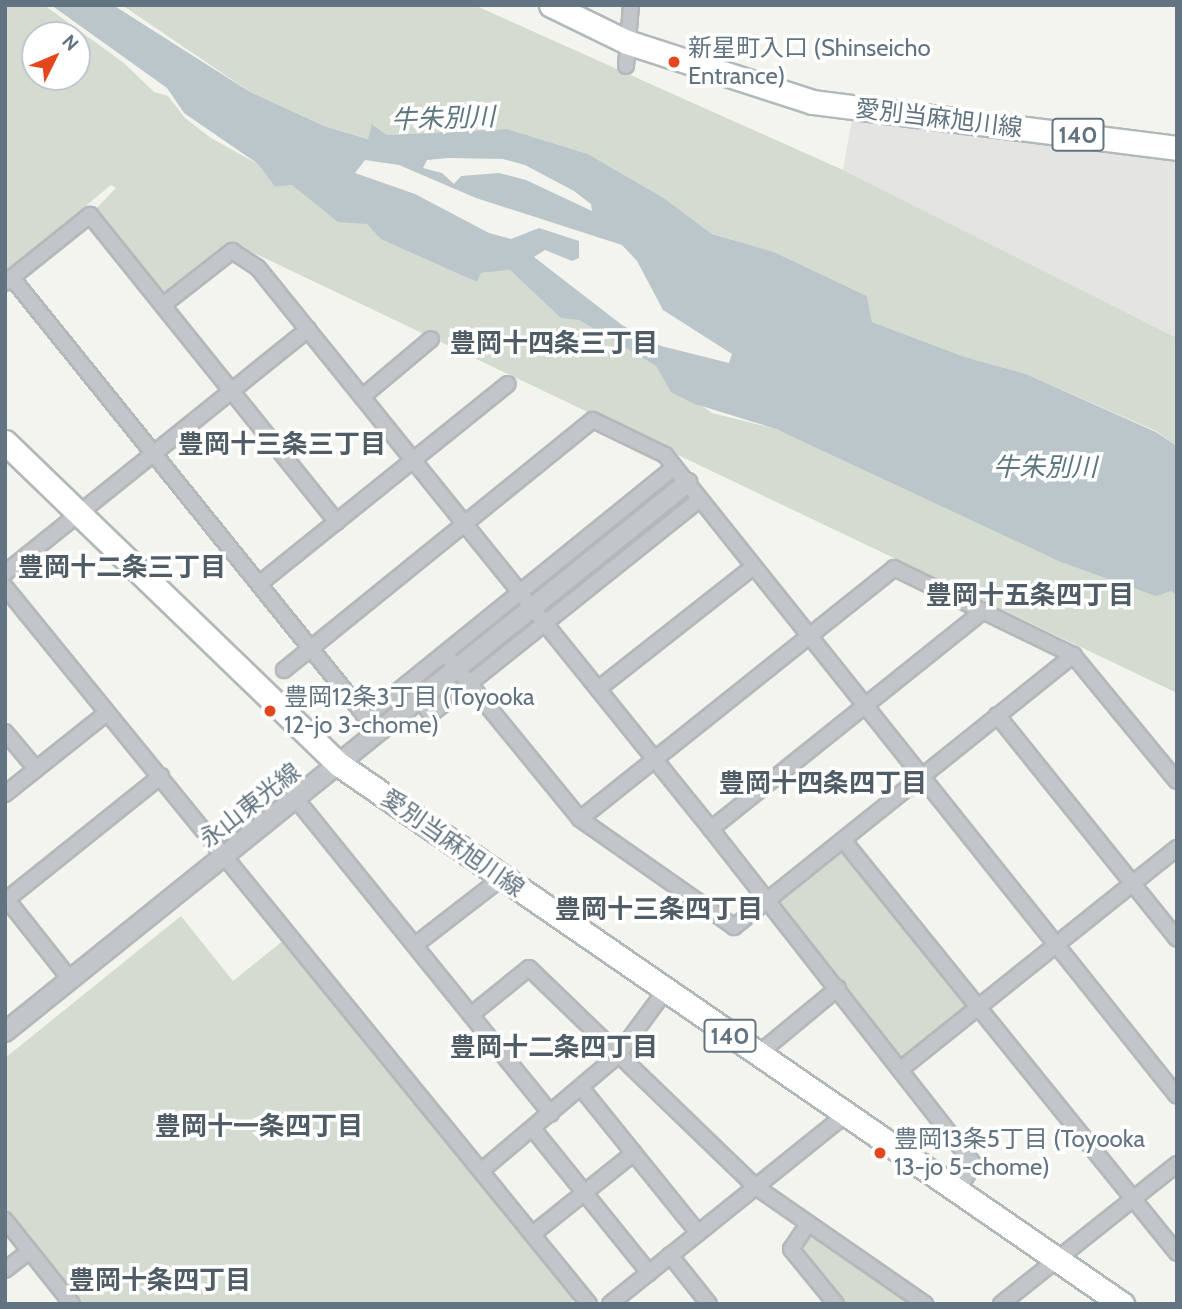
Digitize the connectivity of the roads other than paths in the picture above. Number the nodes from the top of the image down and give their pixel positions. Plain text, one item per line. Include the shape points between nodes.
1 (551, 5) edge
2 (631, 5) edge
3 (627, 42) junction
4 (626, 66) dead end
5 (1177, 148) edge
6 (8, 281) edge
7 (163, 305) junction
8 (309, 329) junction
9 (431, 339) dead end
10 (508, 384) dead end
11 (231, 392) junction
12 (362, 397) junction
13 (5, 442) edge
14 (154, 454) junction
15 (414, 461) junction
16 (675, 467) junction
17 (687, 483) junction
18 (700, 499) junction
19 (79, 514) junction
20 (337, 522) junction
21 (466, 524) junction
22 (598, 530) junction
23 (611, 545) junction
24 (623, 561) junction
25 (753, 567) junction
26 (5, 573) edge
27 (259, 584) junction
28 (5, 587) edge
29 (521, 592) junction
30 (533, 607) junction
31 (983, 611) junction
32 (545, 622) junction
33 (807, 636) junction
34 (311, 649) junction
35 (444, 653) junction
36 (1073, 654) junction
37 (457, 668) junction
38 (284, 670) dead end
39 (469, 683) junction
40 (598, 689) junction
41 (420, 700) junction
42 (864, 707) junction
43 (107, 713) junction
44 (997, 715) junction
45 (5, 732) edge
46 (654, 758) junction
47 (340, 765) junction
48 (36, 769) junction
49 (161, 776) junction
50 (921, 777) junction
51 (1177, 781) edge
52 (5, 794) edge
53 (296, 799) junction
54 (580, 819) junction
55 (711, 829) junction
56 (843, 840) junction
57 (1177, 848) edge
58 (225, 855) junction
59 (503, 877) junction
60 (1132, 884) junction
61 (6, 899) edge
62 (767, 900) junction
63 (1177, 939) edge
64 (415, 945) junction
65 (1056, 945) junction
66 (70, 979) junction
67 (838, 988) junction
68 (665, 991) junction
69 (979, 1007) junction
70 (472, 1014) junction
71 (5, 1032) edge
72 (617, 1055) junction
73 (757, 1055) junction
74 (901, 1069) junction
75 (582, 1089) junction
76 (1177, 1096) edge
77 (551, 1114) junction
78 (845, 1115) junction
79 (533, 1129) junction
80 (634, 1153) junction
81 (1177, 1164) edge
82 (481, 1171) junction
83 (756, 1187) junction
84 (957, 1191) junction
85 (584, 1193) junction
86 (1133, 1199) junction
87 (5, 1220) edge
88 (808, 1224) junction
89 (534, 1233) junction
90 (698, 1233) junction
91 (29, 1251) junction
92 (1177, 1254) edge
93 (670, 1255) junction
94 (1058, 1260) junction
95 (5, 1270) edge
96 (649, 1273) junction
97 (72, 1304) edge
98 (589, 1304) edge
99 (610, 1304) edge
100 (709, 1304) edge
101 (836, 1304) edge
102 (925, 1304) edge
103 (1001, 1304) edge
104 (1122, 1304) edge

1 - 3 main road, 愛別当麻旭川線 / 140
2 - 3 street
3 - 4 street
3 - 5 main road, 愛別当麻旭川線 / 140 via 813,102
6 - 7 street via 90,215
6 - 14 street
7 - 8 street via 232,251 258,268
7 - 11 street
8 - 11 street
8 - 12 street
9 - 12 street
10 - 15 street
11 - 14 street
11 - 20 street
12 - 15 street
13 - 19 main road, 愛別当麻旭川線 / 140
14 - 19 street
14 - 27 street
15 - 20 street
15 - 21 street
16 - 17 street
16 - 21 street via 665,455 593,420
16 - 22 street
17 - 18 street
17 - 23 street, 永山東光線
18 - 24 street
18 - 25 street
19 - 26 street
19 - 47 main road, 愛別当麻旭川線 / 140
20 - 27 street
21 - 29 street
21 - 34 street
22 - 23 street
22 - 29 street
23 - 24 street
23 - 30 street, 永山東光線
24 - 32 street
25 - 33 street
25 - 40 street
27 - 34 street
28 - 43 street
29 - 30 street
29 - 35 street
30 - 32 street
30 - 37 street, 永山東光線
31 - 33 street via 894,568
31 - 36 street
31 - 42 street
32 - 39 street
32 - 40 street
33 - 42 street
33 - 46 street
34 - 35 street via 366,717
34 - 38 street
35 - 37 street
36 - 44 street
36 - 51 street
37 - 39 street
37 - 41 street, 永山東光線
39 - 41 street via 431,714
39 - 54 street
40 - 46 street
41 - 47 street, 永山東光線
42 - 50 street
42 - 55 street
43 - 48 street
43 - 49 street
44 - 50 street
44 - 60 street
45 - 48 street
46 - 54 street
46 - 55 street
47 - 53 street, 永山東光線
47 - 59 main road, 愛別当麻旭川線 / 140
48 - 52 street
49 - 58 street
49 - 61 street
50 - 56 street
50 - 65 street
53 - 58 street, 永山東光線
53 - 64 street
54 - 62 street via 734,927
55 - 62 street
56 - 62 street
56 - 69 street
57 - 60 street
58 - 66 street, 永山東光線
58 - 82 street
59 - 64 street
59 - 68 main road, 愛別当麻旭川線 / 140
60 - 63 street
60 - 65 street
61 - 66 street
62 - 67 street
64 - 70 street
65 - 69 street
65 - 76 street
66 - 71 street, 永山東光線
67 - 73 street
67 - 74 street
68 - 72 street
68 - 73 main road, 愛別当麻旭川線 / 140
69 - 74 street
69 - 86 street
70 - 72 street via 529,968
70 - 77 street
72 - 75 street
72 - 83 street
73 - 78 main road, 愛別当麻旭川線 / 140
74 - 84 street via 974,1164
75 - 77 street
75 - 80 street
77 - 79 street
78 - 83 street
78 - 84 main road, 愛別当麻旭川線 / 140
79 - 82 street
79 - 85 street
80 - 85 street
80 - 90 street
81 - 86 street
82 - 89 street
83 - 88 street
83 - 90 street
84 - 94 main road, 愛別当麻旭川線 / 140
85 - 89 street
85 - 96 street
86 - 92 street
86 - 94 street
87 - 91 street
88 - 101 street via 791,1249
88 - 102 street
89 - 98 street
90 - 93 street
91 - 95 street
91 - 97 street
93 - 96 street
93 - 100 street
94 - 103 street
94 - 104 main road, 愛別当麻旭川線 / 140
96 - 99 street

